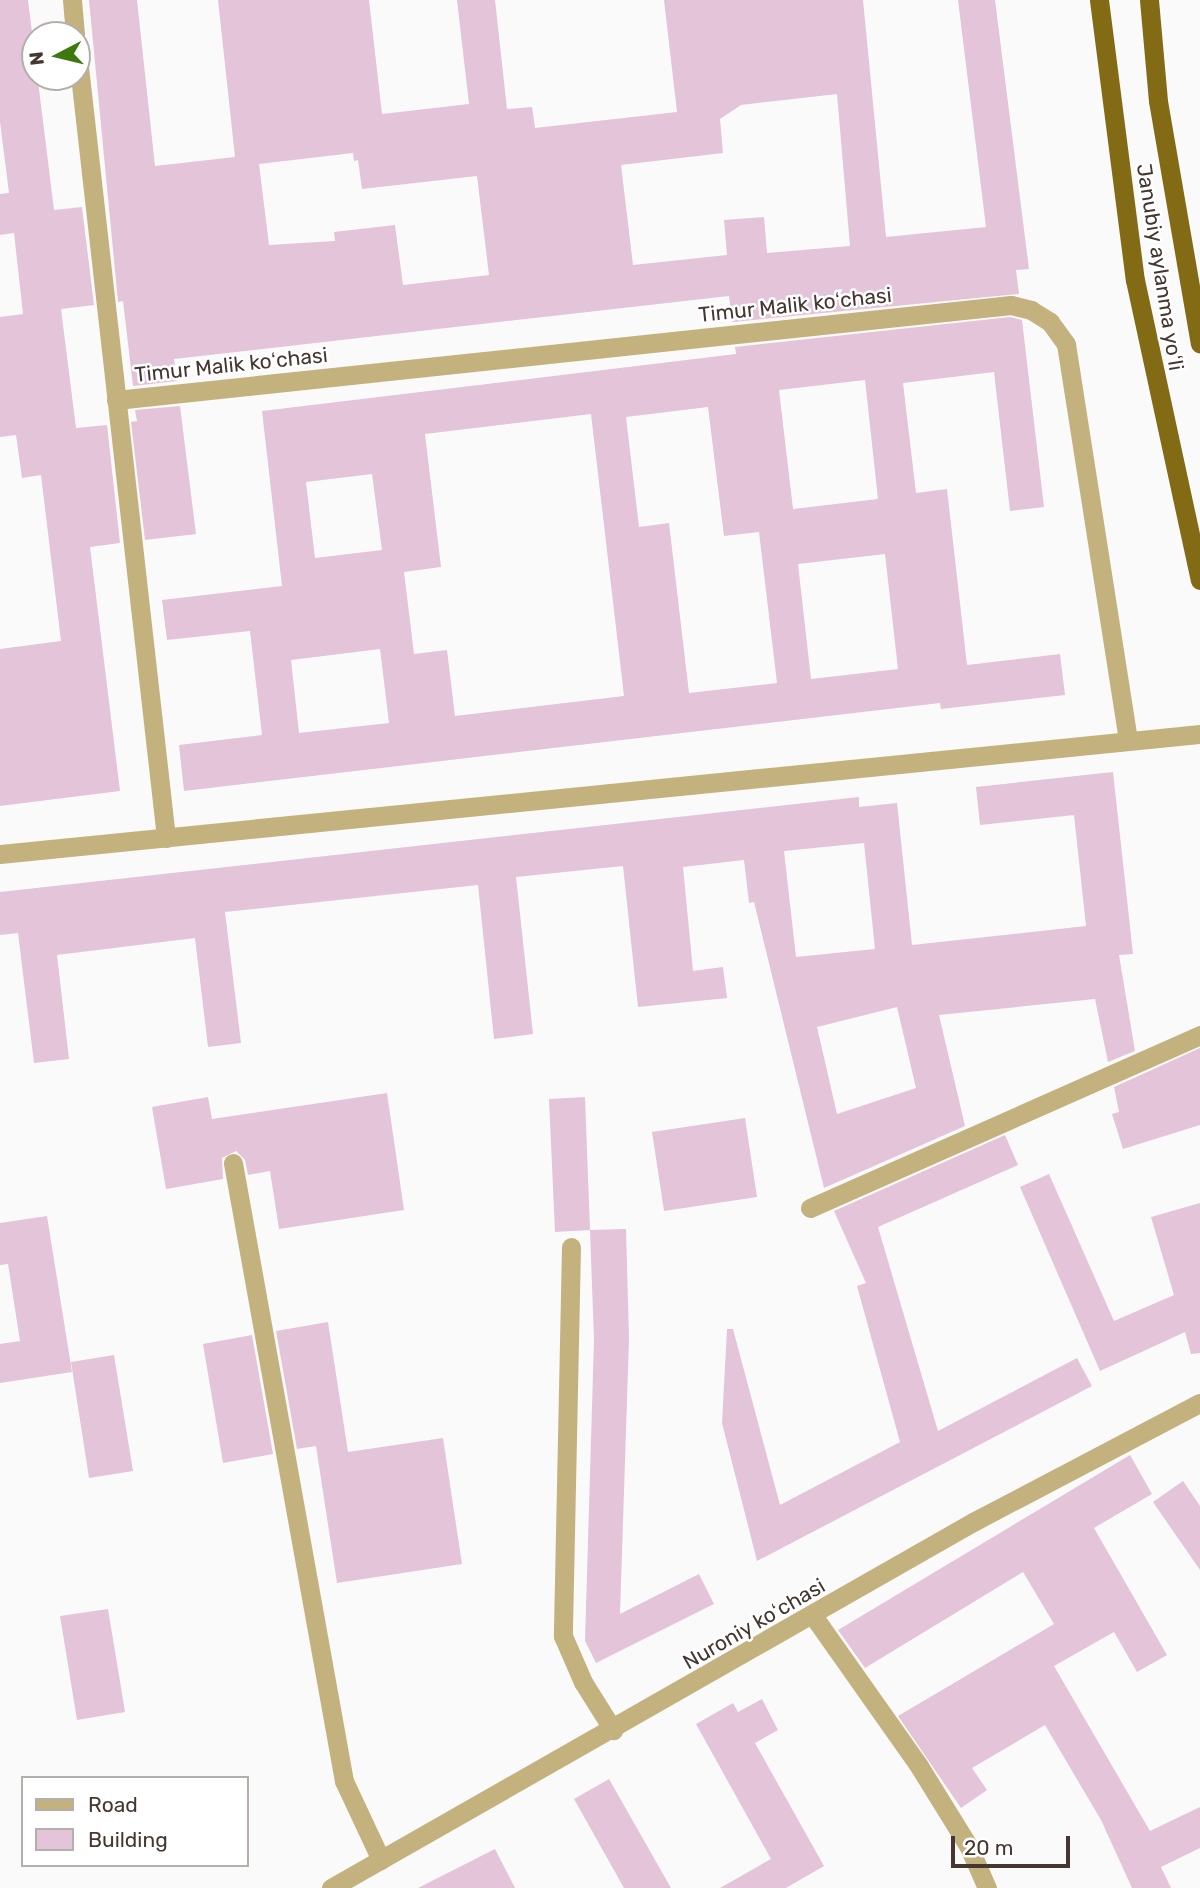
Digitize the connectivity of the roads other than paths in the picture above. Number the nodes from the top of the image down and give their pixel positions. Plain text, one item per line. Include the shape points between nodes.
1 (72, 0) edge
2 (1099, 0) edge
3 (1149, 0) edge
4 (74, 21) edge
5 (82, 91) edge
6 (1200, 342) edge
7 (116, 400) junction
8 (1200, 580) edge
9 (1200, 734) edge
10 (1128, 739) junction
11 (166, 838) junction
12 (0, 854) edge
13 (1200, 1035) edge
14 (233, 1163) dead end
15 (810, 1208) dead end
16 (571, 1247) dead end
17 (1200, 1403) edge
18 (814, 1617) junction
19 (613, 1730) junction
20 (381, 1860) junction
21 (331, 1888) edge
22 (987, 1888) edge

1 - 4 street
2 - 8 highway, Janubiy aylanma yoʻli via 1135,280
3 - 6 highway, Janubiy aylanma yoʻli via 1158,101
5 - 7 street, Timur Malik koʻchasi
7 - 10 street, Timur Malik koʻchasi via 1011,305 1031,310 1050,323 1066,344
7 - 11 street, Timur Malik koʻchasi
9 - 10 street
10 - 11 street
11 - 12 street
13 - 15 street
14 - 20 street via 344,1781
16 - 19 street via 563,1636 583,1682
17 - 18 street, Nuroniy koʻchasi via 973,1522
18 - 19 street, Nuroniy koʻchasi
18 - 22 street via 919,1766 969,1847
19 - 20 street, Nuroniy koʻchasi
20 - 21 street, Nuroniy koʻchasi

